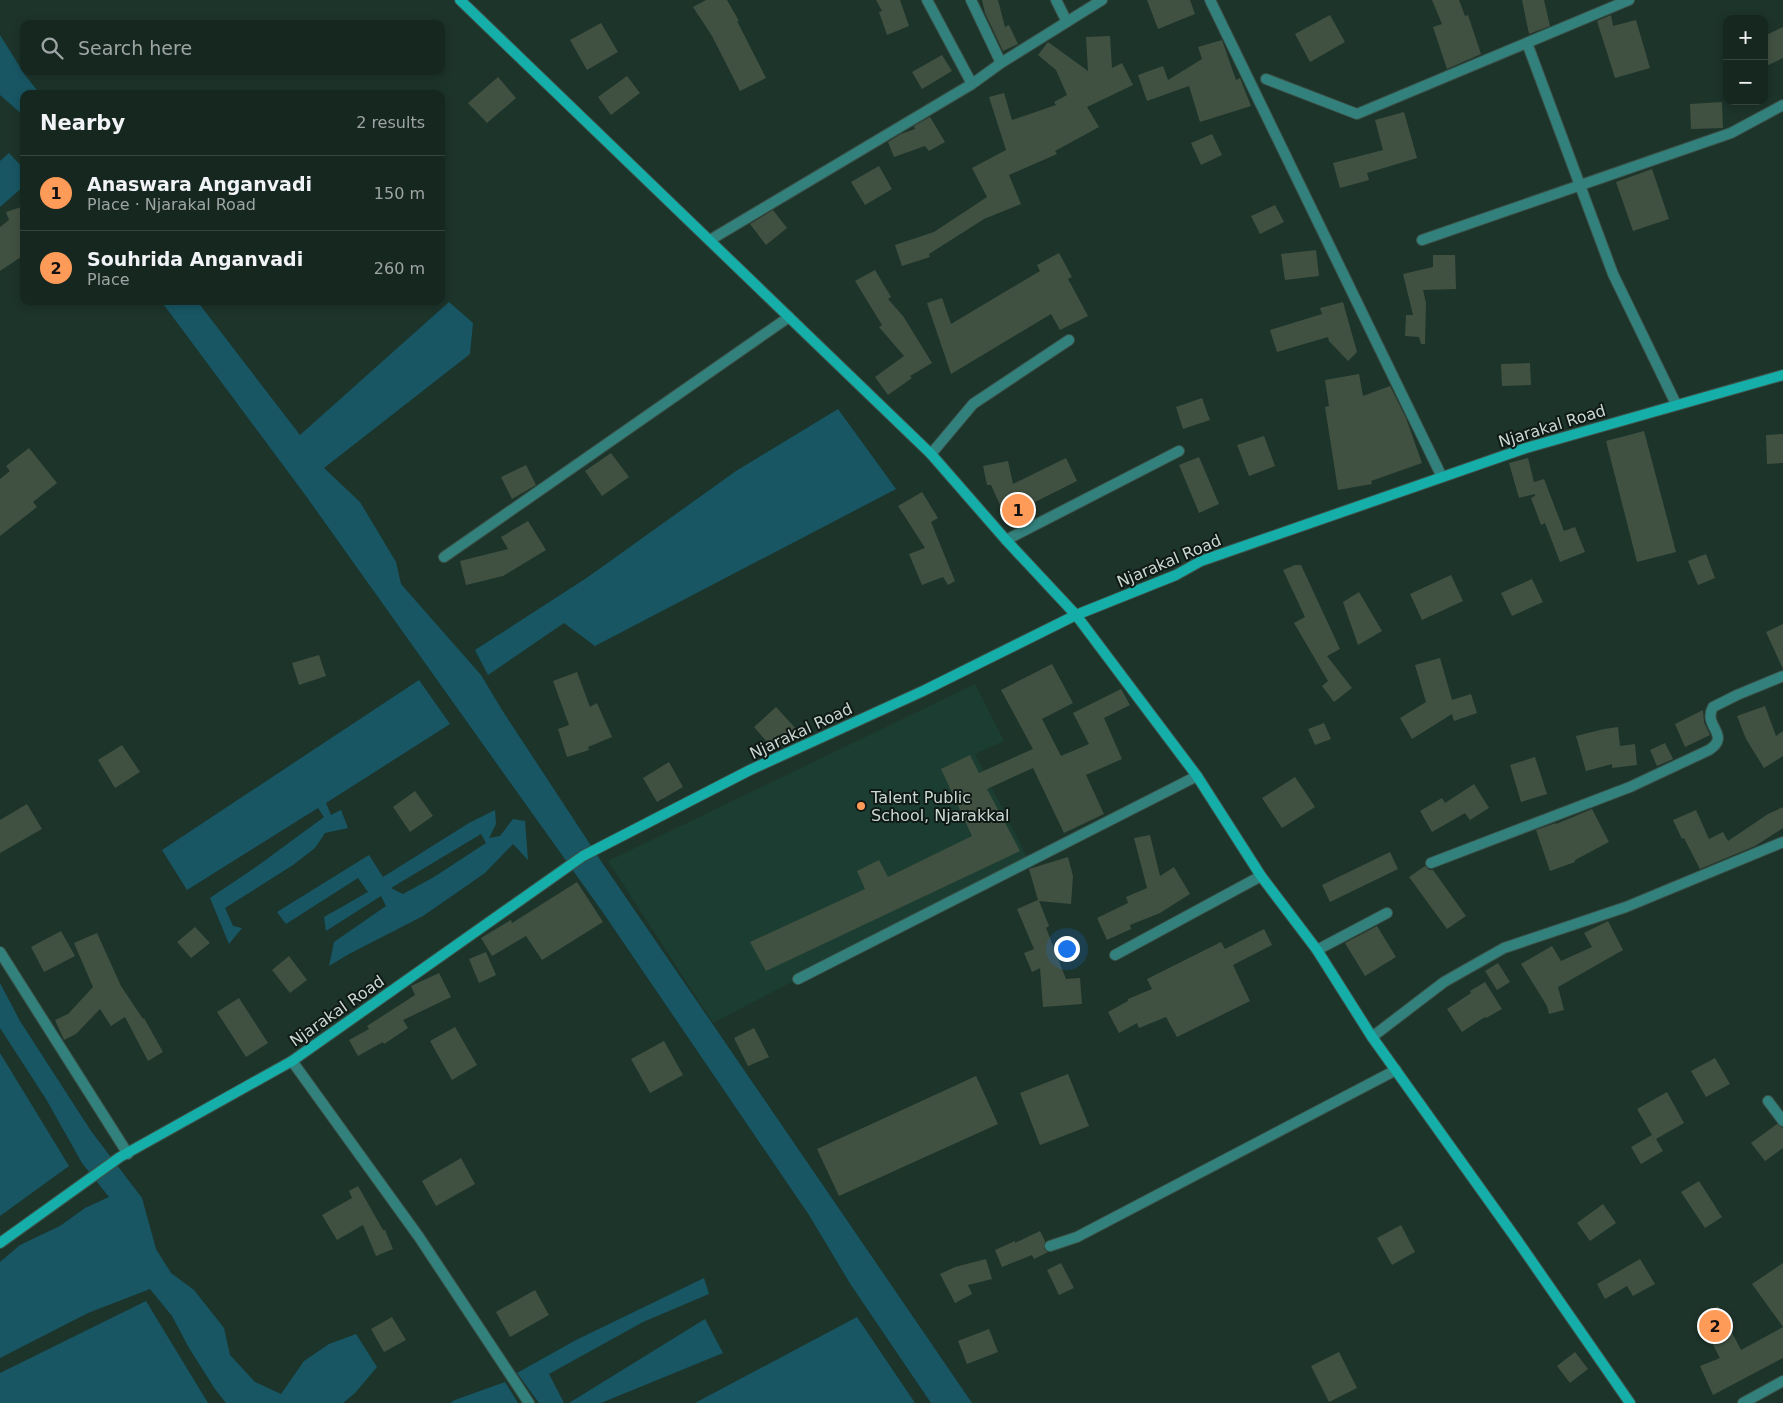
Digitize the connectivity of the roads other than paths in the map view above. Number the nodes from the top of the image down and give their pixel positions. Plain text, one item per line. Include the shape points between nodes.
1 (460, 0) edge
2 (927, 0) edge
3 (971, 0) edge
4 (1056, 0) edge
5 (1102, 0) edge
6 (1210, 0) edge
7 (1629, 0) edge
8 (1067, 22) junction
9 (1527, 43) junction
10 (1001, 64) junction
11 (1266, 79) dead end
12 (972, 84) junction
13 (1783, 105) edge
14 (1580, 185) junction
15 (710, 240) junction
16 (1422, 240) dead end
17 (788, 318) junction
18 (1069, 340) dead end
19 (1783, 375) edge
20 (1676, 404) junction
21 (1179, 452) dead end
22 (931, 454) junction
23 (1442, 478) junction
24 (1006, 540) junction
25 (444, 557) dead end
26 (1076, 615) junction
27 (1783, 676) edge
28 (1197, 776) junction
29 (1783, 842) edge
30 (1431, 863) dead end
31 (1261, 876) junction
32 (1387, 913) dead end
33 (1318, 950) junction
34 (0, 952) edge
35 (1115, 955) dead end
36 (798, 979) dead end
37 (1372, 1038) junction
38 (292, 1061) junction
39 (1396, 1070) junction
40 (1768, 1101) dead end
41 (1783, 1121) edge
42 (124, 1156) junction
43 (0, 1243) edge
44 (1050, 1246) dead end
45 (1783, 1381) edge
46 (529, 1403) edge
47 (1630, 1403) edge
48 (1743, 1403) edge

1 - 15 main road
2 - 12 street
3 - 10 street
4 - 8 street
5 - 8 street
6 - 23 street
7 - 9 street
8 - 10 street
9 - 11 street via 1357,114
9 - 14 street
10 - 12 street
12 - 15 street
13 - 14 street via 1731,133
14 - 16 street
14 - 20 street via 1613,274
15 - 17 main road
17 - 22 main road
17 - 25 street
18 - 22 street via 973,404
19 - 20 main road, Njarakal Road
20 - 23 main road, Njarakal Road via 1526,448
21 - 24 street
22 - 24 main road
23 - 26 main road, Njarakal Road via 1202,561 1176,575
24 - 26 main road
26 - 28 main road
26 - 38 main road, Njarakal Road via 923,691 750,770 583,856
27 - 30 street via 1713,707 1710,716 1719,739 1717,745 1709,750 1630,787
28 - 31 main road
28 - 36 street
29 - 37 street via 1626,907 1504,948 1444,982
31 - 33 main road
31 - 35 street
32 - 33 street
33 - 37 main road
34 - 42 street
37 - 39 main road
38 - 42 main road, Njarakal Road
38 - 46 street via 418,1238
39 - 44 street via 1077,1237
39 - 47 main road
40 - 41 street
42 - 43 main road, Njarakal Road
45 - 48 street

